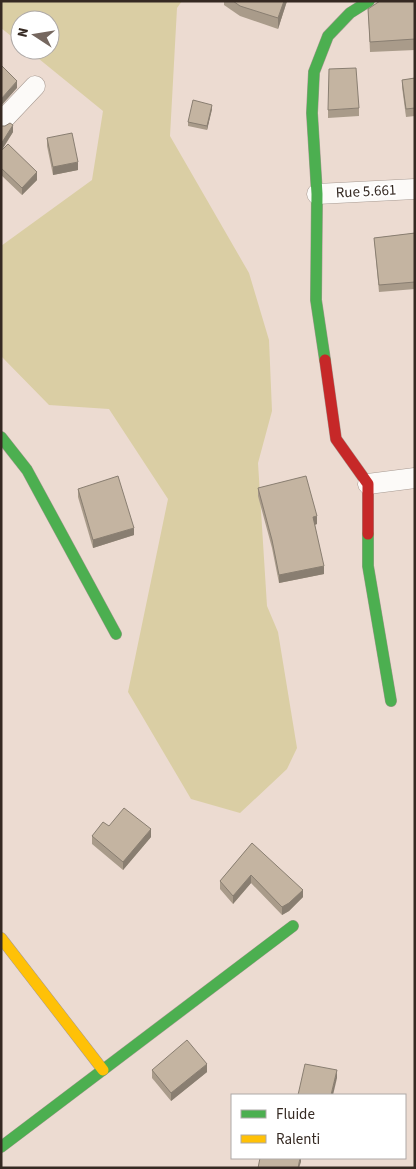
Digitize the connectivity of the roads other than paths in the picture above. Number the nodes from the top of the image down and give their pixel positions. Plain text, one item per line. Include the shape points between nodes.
1 (369, 1) edge
2 (35, 86) dead end
3 (1, 122) edge
4 (415, 188) edge
5 (316, 194) junction
6 (1, 437) edge
7 (415, 478) edge
8 (368, 484) junction
9 (116, 634) dead end
10 (391, 701) dead end
11 (293, 926) dead end
12 (1, 938) edge
13 (103, 1070) junction
14 (1, 1147) edge

1 - 5 street via 350,13 328,36 314,72 312,113
2 - 3 street
4 - 5 street, Rue 5.661
5 - 8 street via 316,300 336,439
6 - 9 street via 28,470
7 - 8 street
8 - 10 street via 368,566
11 - 13 street
12 - 13 street
13 - 14 street

